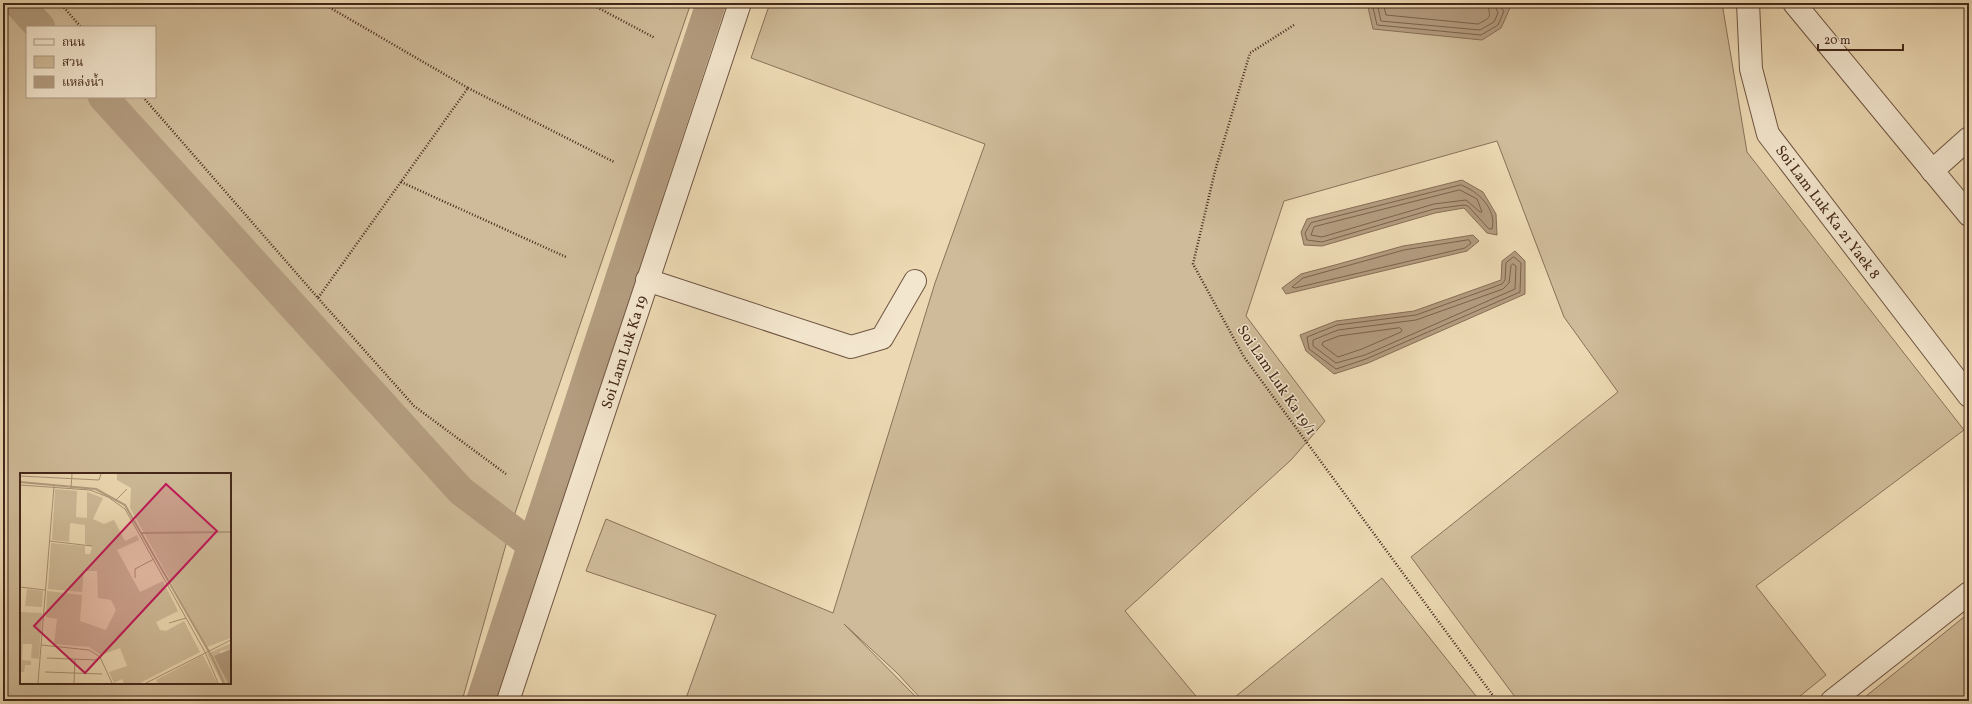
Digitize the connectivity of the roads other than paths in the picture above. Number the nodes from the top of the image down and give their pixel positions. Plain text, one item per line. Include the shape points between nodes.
1 (740, 3) edge
2 (1748, 3) edge
3 (1794, 3) edge
4 (1969, 138) edge
5 (1932, 171) junction
6 (1969, 215) edge
7 (647, 280) junction
8 (915, 281) dead end
9 (1969, 396) edge
10 (1969, 593) edge
11 (508, 701) edge
12 (1832, 701) edge

1 - 7 street, Soi Lam Luk Ka 19
2 - 9 street, Soi Lam Luk Ka 21 Yaek 8 via 1751,69 1768,134
3 - 5 street
4 - 5 street
5 - 6 street
7 - 8 street via 851,347 882,338
7 - 11 street, Soi Lam Luk Ka 19
10 - 12 street

